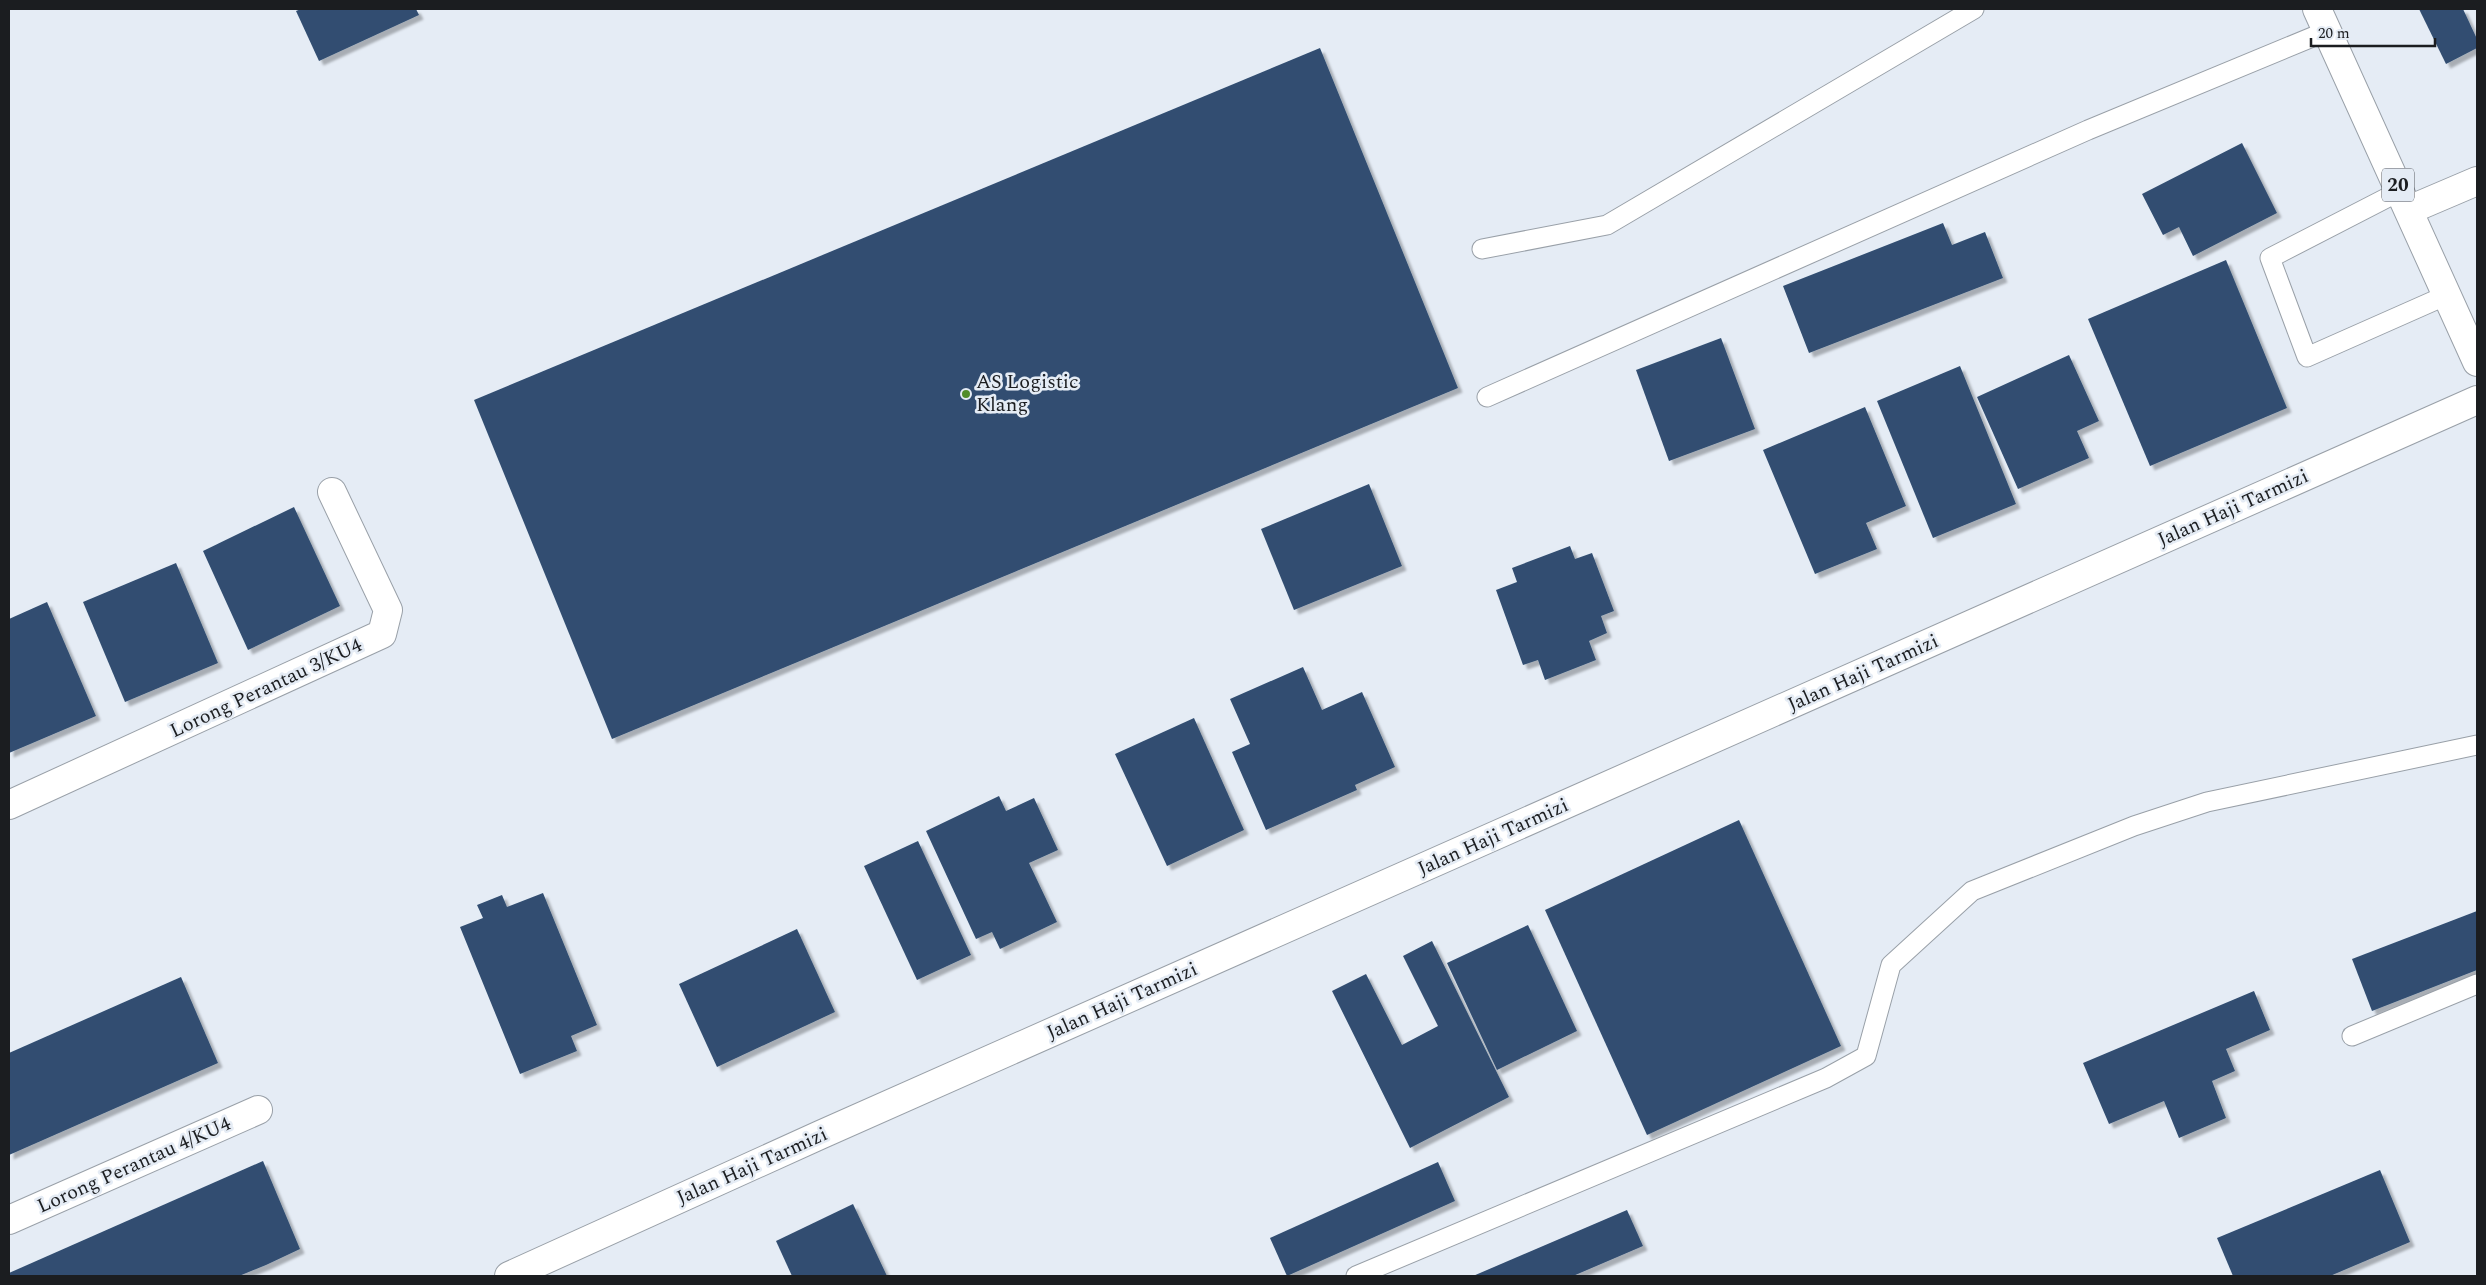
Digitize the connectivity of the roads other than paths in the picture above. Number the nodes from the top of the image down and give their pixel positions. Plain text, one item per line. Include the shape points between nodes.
1 (1974, 9) edge
2 (2322, 20) edge
3 (2477, 181) edge
4 (2404, 200) junction
5 (1482, 249) dead end
6 (2447, 295) junction
7 (2477, 362) edge
8 (1487, 397) dead end
9 (2477, 400) edge
10 (332, 492) dead end
11 (2477, 745) edge
12 (9, 805) edge
13 (2477, 984) edge
14 (2352, 1036) dead end
15 (258, 1110) dead end
16 (9, 1220) edge
17 (509, 1276) edge
18 (1356, 1276) edge

1 - 5 lane via 1607,225
2 - 4 main road, 20
2 - 8 lane via 2088,130
3 - 4 main road
4 - 6 main road, 20
4 - 6 lane via 2270,258 2307,357
6 - 7 main road, 20
9 - 17 main road, Jalan Haji Tarmizi
10 - 12 main road, Lorong Perantau 3/KU4 via 388,610 382,634
11 - 18 lane via 2207,802 2134,826 1972,891 1891,965 1866,1056 1826,1078
13 - 14 lane
15 - 16 main road, Lorong Perantau 4/KU4

